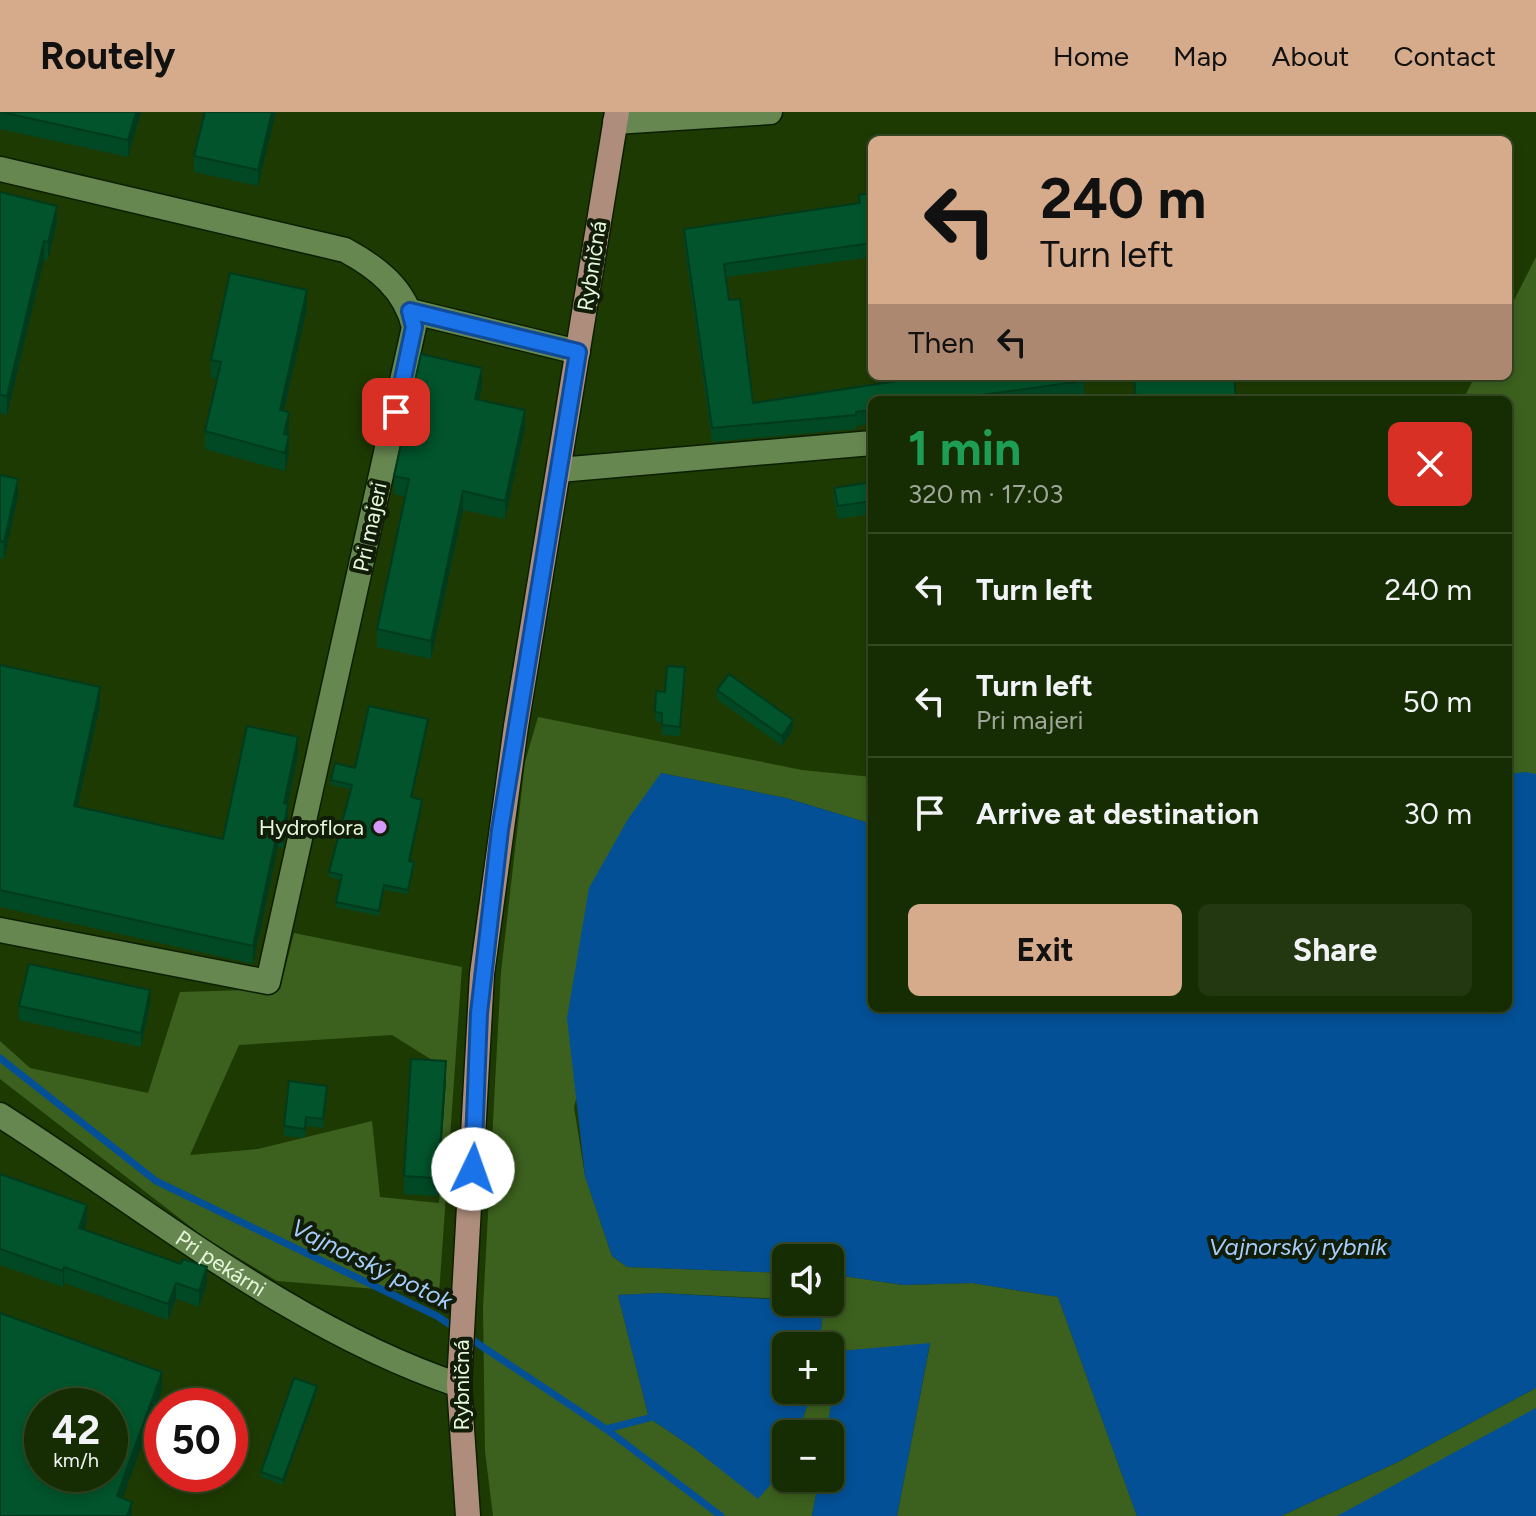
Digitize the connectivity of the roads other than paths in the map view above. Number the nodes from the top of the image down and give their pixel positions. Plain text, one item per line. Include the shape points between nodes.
1 (770, 112) edge
2 (616, 117) edge
3 (0, 169) edge
4 (410, 311) junction
5 (578, 352) junction
6 (868, 443) edge
7 (559, 470) junction
8 (0, 930) edge
9 (0, 1115) edge
10 (459, 1385) junction
11 (468, 1516) edge

1 - 2 street
2 - 5 main road, Rybničná
3 - 4 street via 345,250 378,268
4 - 5 street
4 - 8 street, Pri majeri via 414,327 268,982
5 - 7 main road, Rybničná
6 - 7 street
7 - 10 main road, Rybničná via 482,974
9 - 10 street, Pri pekárni via 320,1323
10 - 11 main road, Rybničná

